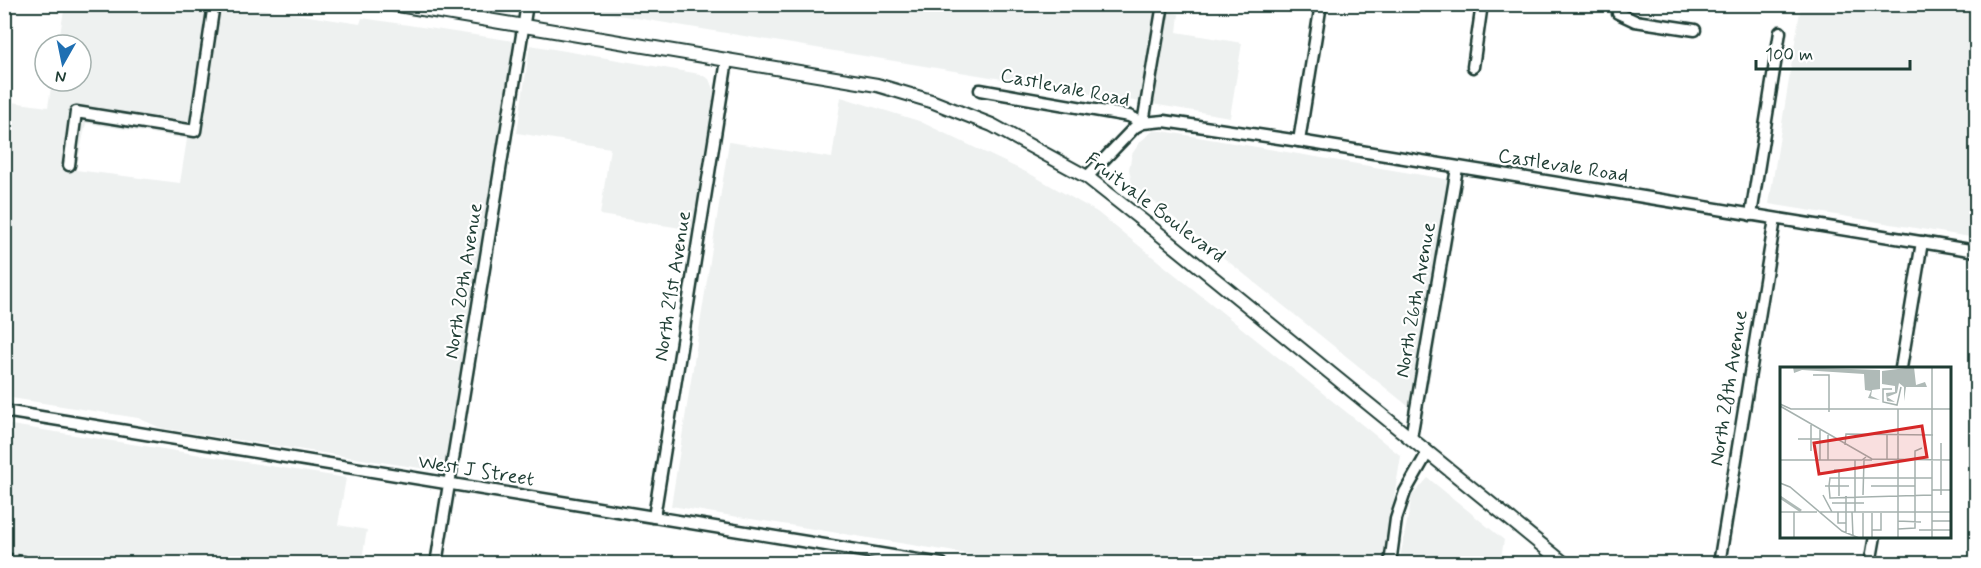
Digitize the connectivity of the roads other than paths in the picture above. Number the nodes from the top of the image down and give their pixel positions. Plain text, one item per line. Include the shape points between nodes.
1 (214, 4) edge
2 (392, 4) edge
3 (527, 4) edge
4 (1163, 4) edge
5 (1321, 4) edge
6 (1482, 4) edge
7 (1618, 9) edge
8 (524, 26) junction
9 (1695, 30) dead end
10 (1780, 32) dead end
11 (728, 60) junction
12 (1473, 67) dead end
13 (980, 90) dead end
14 (1143, 123) junction
15 (1299, 141) junction
16 (69, 165) dead end
17 (1457, 168) junction
18 (1087, 177) junction
19 (1751, 215) junction
20 (1775, 219) junction
21 (1922, 242) junction
22 (1977, 251) edge
23 (1901, 367) edge
24 (4, 411) edge
25 (1410, 438) junction
26 (1428, 452) junction
27 (450, 485) junction
28 (654, 517) junction
29 (1875, 538) edge
30 (916, 561) edge
31 (436, 564) edge
32 (942, 564) edge
33 (1390, 564) edge
34 (1565, 564) edge
35 (1719, 564) edge
36 (1870, 564) edge

1 - 16 street via 195,131 76,112
2 - 8 main road, Fruitvale Boulevard
3 - 8 street, North 20th Avenue
4 - 14 street
5 - 15 street
6 - 12 street
7 - 9 street via 1635,21
8 - 11 main road, Fruitvale Boulevard
8 - 27 street, North 20th Avenue
10 - 19 street
11 - 18 main road, Fruitvale Boulevard via 878,85 931,101 992,125
11 - 28 street, North 21st Avenue
13 - 14 street, Castlevale Road via 1129,116
14 - 15 street, Castlevale Road via 1164,121
14 - 18 street, Castlevale Road
15 - 17 street, Castlevale Road
17 - 19 street, Castlevale Road
17 - 25 street, North 26th Avenue
18 - 25 main road, Fruitvale Boulevard
19 - 20 street, Castlevale Road
20 - 21 street, Castlevale Road
20 - 35 street, North 28th Avenue
21 - 22 street, Castlevale Road
21 - 23 street
24 - 27 street, West J Street
25 - 26 main road, Fruitvale Boulevard
26 - 33 street via 1405,492 1396,519
26 - 34 main road, Fruitvale Boulevard
27 - 28 street, West J Street
27 - 31 street, North 20th Avenue
28 - 30 street, West J Street
29 - 36 street
30 - 32 street, West J Street

